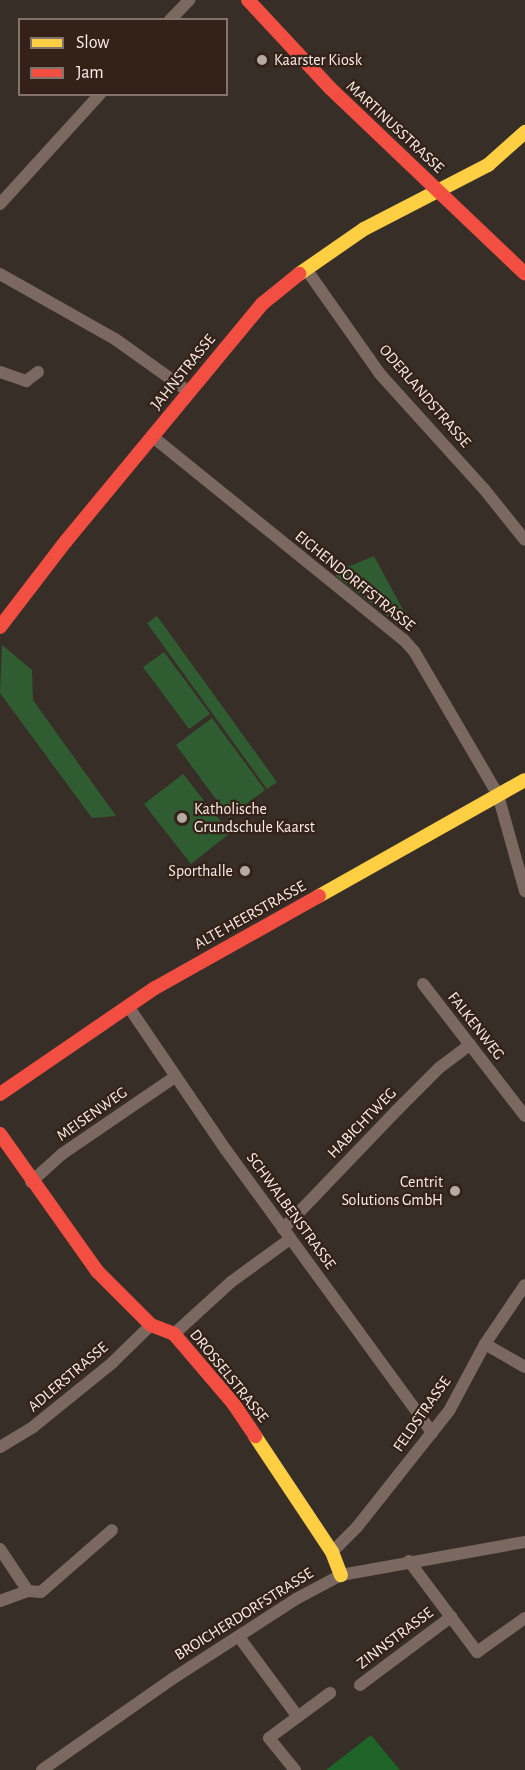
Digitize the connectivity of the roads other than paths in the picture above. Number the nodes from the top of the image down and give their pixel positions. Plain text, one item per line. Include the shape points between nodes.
1 (189, 0) edge
2 (248, 0) edge
3 (172, 18) edge
4 (98, 96) edge
5 (525, 132) edge
6 (439, 191) junction
7 (0, 204) edge
8 (306, 269) junction
9 (0, 274) edge
10 (525, 274) edge
11 (0, 372) edge
12 (38, 372) dead end
13 (189, 392) junction
14 (153, 437) junction
15 (525, 540) edge
16 (0, 627) edge
17 (525, 780) edge
18 (498, 795) junction
19 (525, 891) edge
20 (423, 984) dead end
21 (128, 1006) junction
22 (470, 1045) junction
23 (175, 1077) junction
24 (0, 1094) edge
25 (525, 1116) edge
26 (0, 1134) edge
27 (31, 1182) junction
28 (286, 1234) junction
29 (525, 1285) edge
30 (151, 1325) junction
31 (174, 1334) junction
32 (485, 1344) junction
33 (525, 1366) edge
34 (432, 1433) junction
35 (0, 1447) edge
36 (112, 1530) dead end
37 (525, 1542) edge
38 (0, 1549) edge
39 (332, 1552) junction
40 (409, 1562) junction
41 (341, 1575) junction
42 (28, 1591) junction
43 (0, 1601) edge
44 (451, 1617) junction
45 (525, 1618) edge
46 (239, 1637) junction
47 (360, 1685) dead end
48 (330, 1693) dead end
49 (297, 1717) junction
50 (42, 1770) edge
51 (295, 1770) edge

1 - 3 street
2 - 6 street, MARTINUSSTRASSE via 330,88
4 - 7 street
5 - 6 street, JAHNSTRASSE via 488,165
6 - 8 street, JAHNSTRASSE via 364,229
6 - 10 street, MARTINUSSTRASSE
8 - 13 street, JAHNSTRASSE via 262,304
8 - 15 street, ODERLANDSTRASSE via 380,374
9 - 13 street via 115,339
11 - 12 street via 26,381
13 - 14 street, JAHNSTRASSE
14 - 16 street, JAHNSTRASSE
14 - 18 street, EICHENDORFFSTRASSE via 404,640 421,662
17 - 18 street, ALTE HEERSTRASSE
18 - 19 street, EICHENDORFFSTRASSE
18 - 21 street, ALTE HEERSTRASSE
20 - 22 street, FALKENWEG
21 - 23 street, SCHWALBENSTRASSE
21 - 24 street, ALTE HEERSTRASSE
22 - 25 street, FALKENWEG
22 - 28 street, HABICHTWEG via 396,1110
23 - 27 street, MEISENWEG via 62,1154
23 - 28 street, SCHWALBENSTRASSE
26 - 27 street, DROSSELSTRASSE
27 - 30 street, DROSSELSTRASSE via 97,1271
28 - 31 street
28 - 34 street, SCHWALBENSTRASSE
29 - 32 street, FELDSTRASSE
30 - 31 street, DROSSELSTRASSE
30 - 35 street, ADLERSTRASSE via 94,1378 33,1427
31 - 39 street, DROSSELSTRASSE via 233,1403
32 - 33 street
32 - 34 street, FELDSTRASSE via 454,1402
34 - 39 street, FELDSTRASSE via 357,1527
36 - 42 street via 41,1592
37 - 40 street, BROICHERDORFSTRASSE
38 - 42 street
39 - 41 street, DROSSELSTRASSE
40 - 41 street, BROICHERDORFSTRASSE
40 - 44 street, ZINNSTRASSE
41 - 46 street, BROICHERDORFSTRASSE
42 - 43 street
44 - 45 street, ZINNSTRASSE via 477,1652
44 - 47 street, ZINNSTRASSE
46 - 49 street
46 - 50 street, BROICHERDORFSTRASSE
48 - 49 street
49 - 51 street via 269,1738

